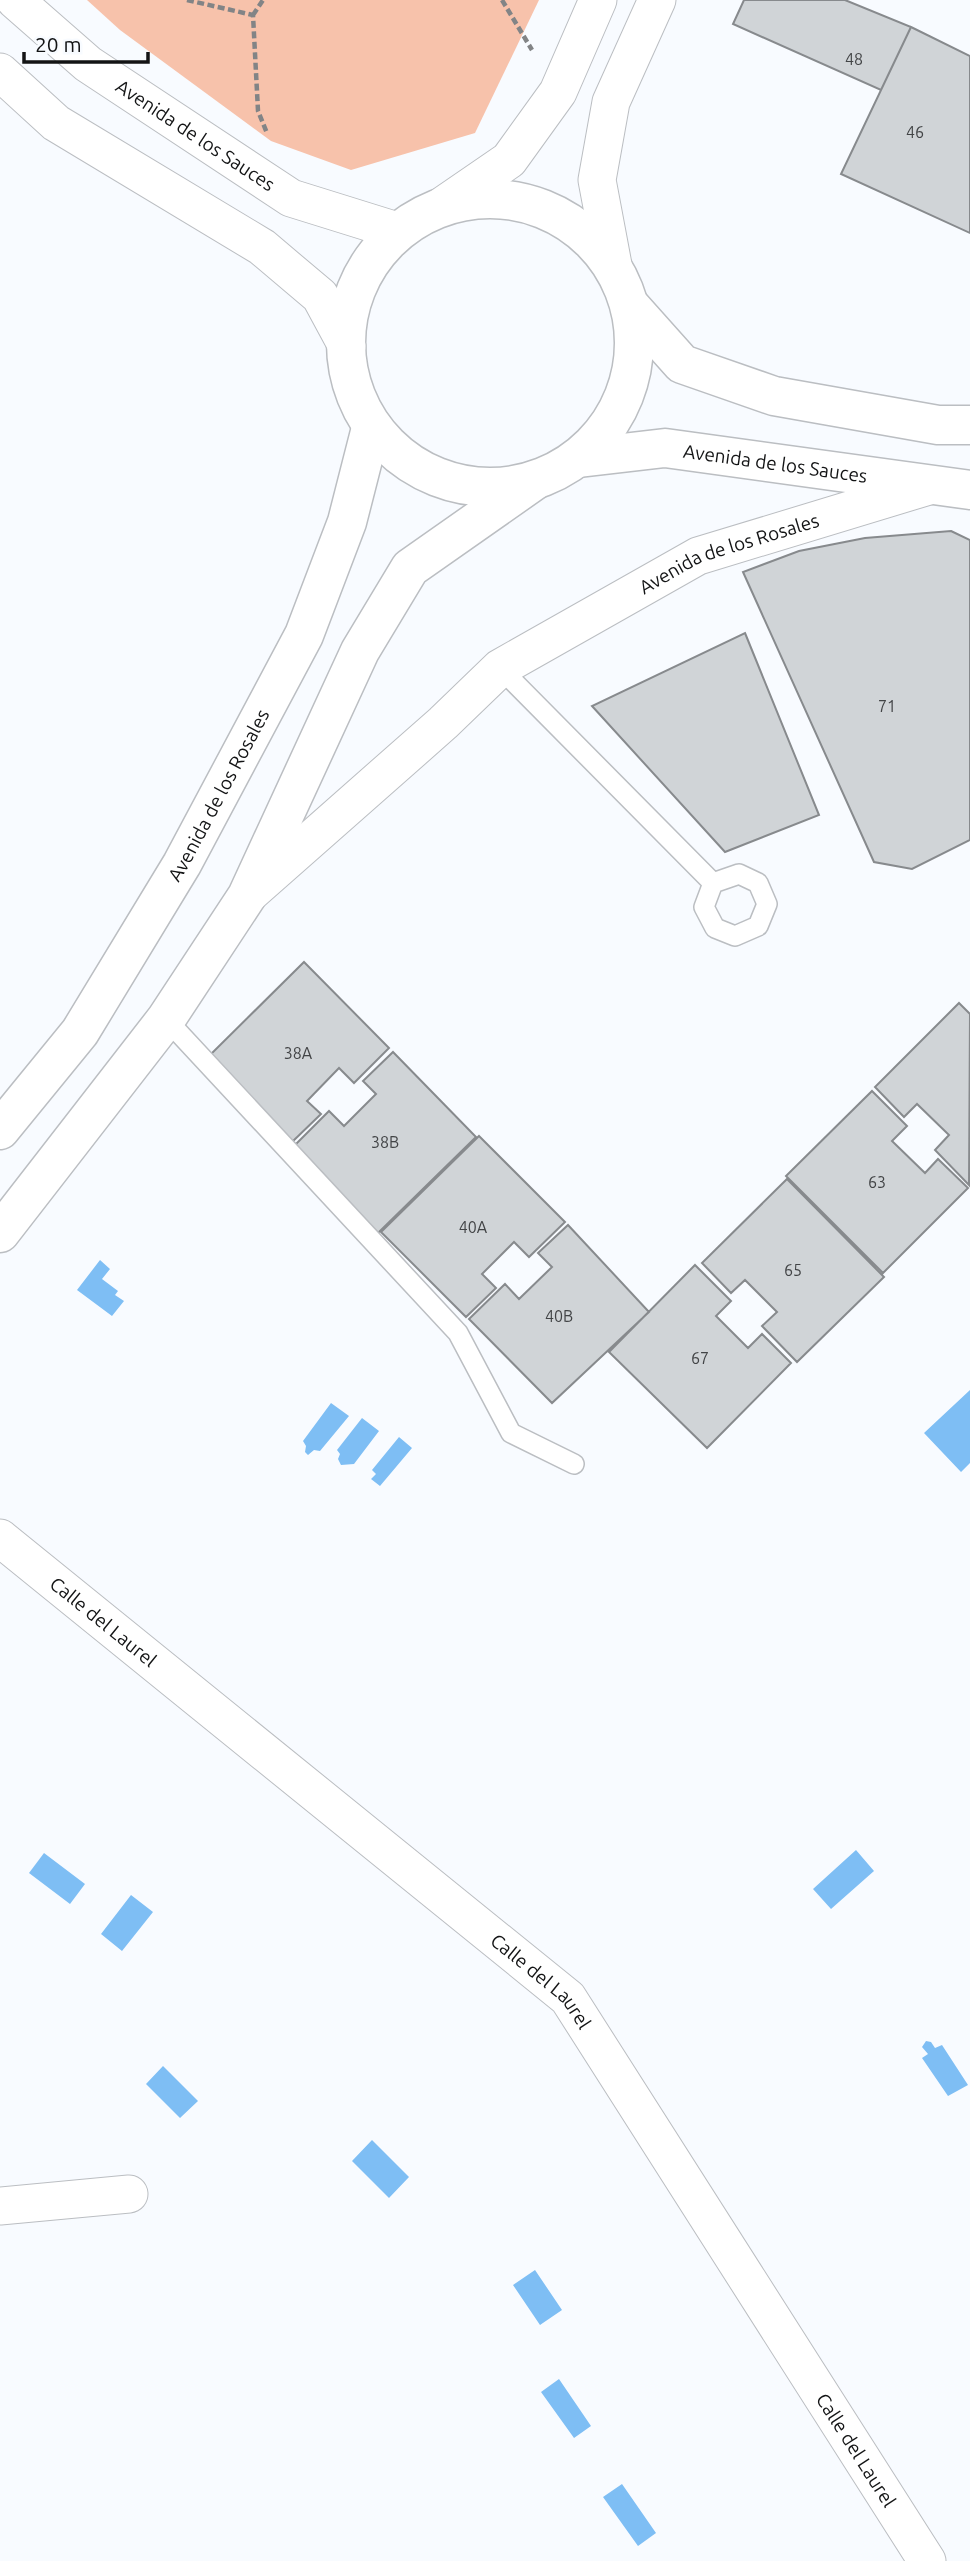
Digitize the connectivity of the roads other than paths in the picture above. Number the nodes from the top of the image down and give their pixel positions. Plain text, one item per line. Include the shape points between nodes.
1 (15, 0) edge
2 (598, 0) edge
3 (657, 0) edge
4 (0, 72) edge
5 (442, 206) junction
6 (397, 231) junction
7 (613, 265) junction
8 (632, 308) junction
9 (347, 346) junction
10 (970, 425) edge
11 (371, 428) junction
12 (579, 458) junction
13 (534, 481) junction
14 (932, 485) junction
15 (970, 489) edge
16 (500, 668) junction
17 (713, 883) dead end
18 (247, 896) junction
19 (166, 1019) junction
20 (0, 1130) edge
21 (0, 1233) edge
22 (574, 1464) dead end
23 (0, 1538) edge
24 (130, 2194) dead end
25 (0, 2206) edge
26 (928, 2561) edge

1 - 6 street, Avenida de los Sauces via 88,64 291,198
2 - 5 street via 558,92 509,160
3 - 7 street via 611,102 597,180
4 - 9 street via 56,122 262,247 320,296
5 - 6 street
5 - 7 street via 500,198 550,211 590,237
6 - 9 street via 360,277 345,325
7 - 8 street
8 - 10 street via 682,364 774,396 938,425
8 - 12 street via 636,345 627,394 606,431
9 - 11 street via 350,382
11 - 13 street via 407,463 453,484 484,488
11 - 20 street, Avenida de los Rosales via 347,522 304,635 183,864 80,1032
12 - 13 street
12 - 14 street, Avenida de los Sauces via 664,448
13 - 18 street, Avenida de los Rosales via 410,568 360,651
14 - 15 street, Avenida de los Sauces
14 - 16 street, Avenida de los Rosales via 698,556
16 - 17 lane
16 - 18 street, Avenida de los Rosales
18 - 19 street, Avenida de los Rosales
19 - 21 street, Avenida de los Rosales
19 - 22 lane via 458,1333 511,1433
23 - 26 street, Calle del Laurel via 568,1998
24 - 25 street

